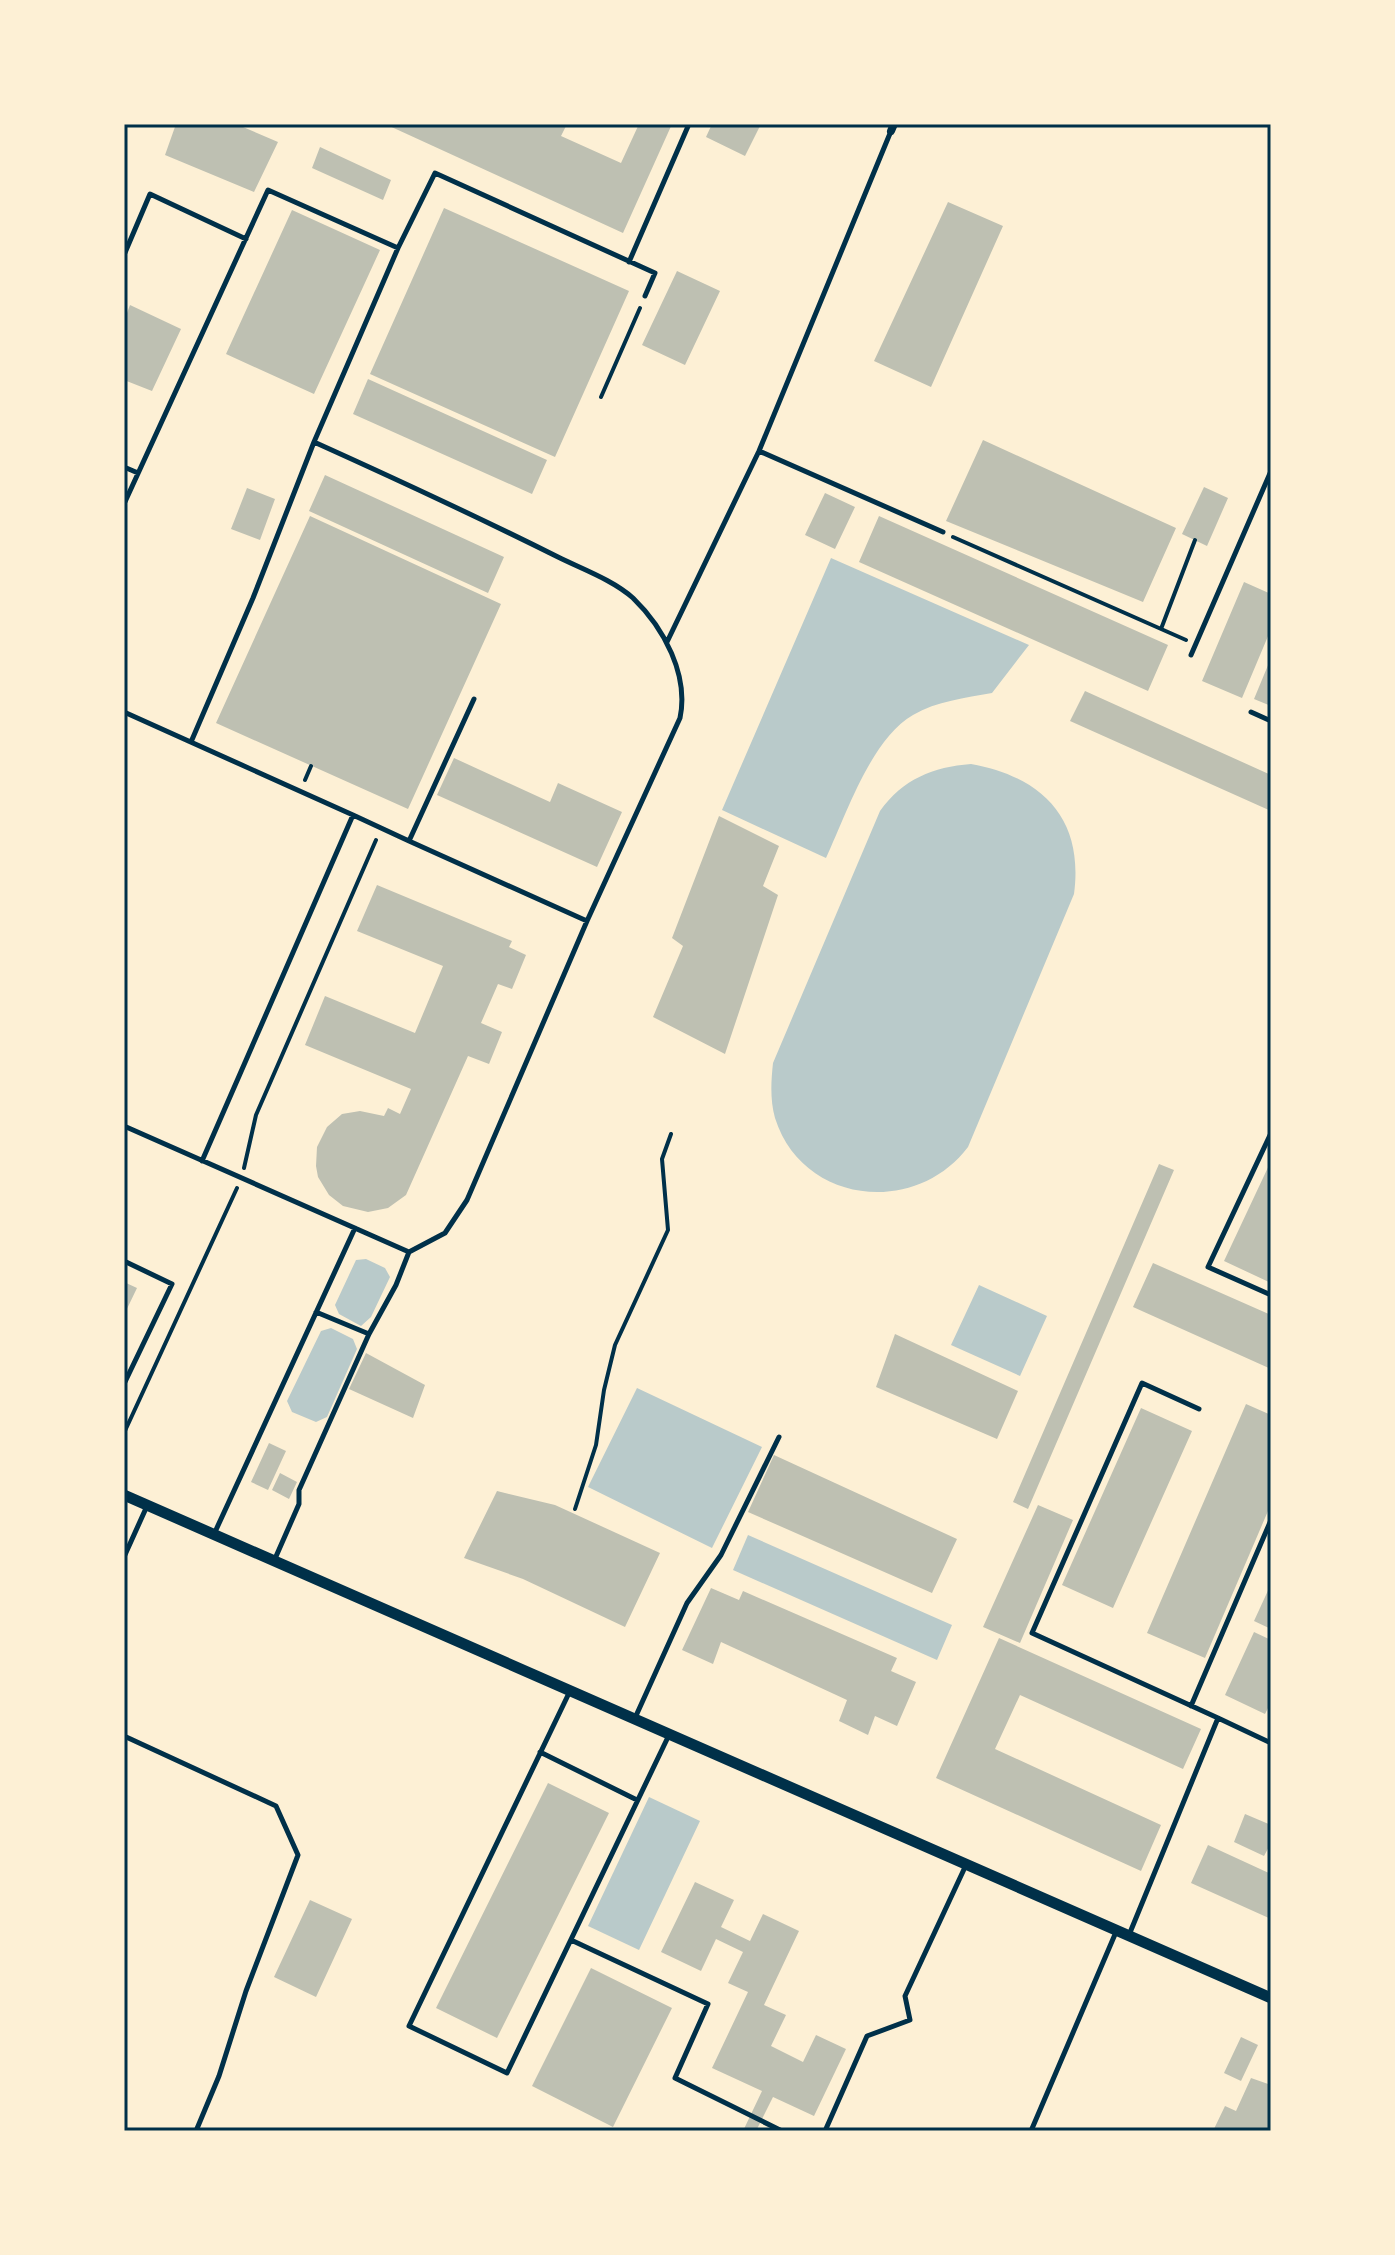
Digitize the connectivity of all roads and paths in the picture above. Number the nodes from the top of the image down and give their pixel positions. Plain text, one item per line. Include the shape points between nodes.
1 (689, 124) edge
2 (893, 128) edge
3 (246, 239) junction
4 (398, 248) junction
5 (124, 255) edge
6 (629, 262) junction
7 (645, 296) joint
8 (601, 397) dead end
9 (314, 442) junction
10 (759, 451) junction
11 (124, 467) edge
12 (1271, 471) edge
13 (138, 473) junction
14 (124, 504) edge
15 (943, 532) joint
16 (1195, 540) dead end
17 (1161, 629) junction
18 (667, 643) junction
19 (1195, 645) junction
20 (1191, 655) dead end
21 (474, 699) dead end
22 (124, 712) edge
23 (1251, 712) dead end
24 (1271, 721) edge
25 (191, 742) junction
26 (311, 766) dead end
27 (305, 780) dead end
28 (353, 815) junction
29 (382, 828) junction
30 (409, 841) junction
31 (587, 921) junction
32 (124, 1126) edge
33 (1271, 1133) edge
34 (671, 1134) dead end
35 (202, 1161) junction
36 (242, 1178) junction
37 (355, 1228) junction
38 (409, 1252) junction
39 (124, 1261) edge
40 (1271, 1295) edge
41 (316, 1312) junction
42 (369, 1334) junction
43 (124, 1384) edge
44 (1199, 1409) dead end
45 (124, 1433) edge
46 (779, 1437) dead end
47 (124, 1495) edge
48 (147, 1505) junction
49 (575, 1509) dead end
50 (1271, 1520) edge
51 (214, 1534) junction
52 (124, 1557) edge
53 (274, 1561) junction
54 (570, 1691) junction
55 (1191, 1706) junction
56 (1218, 1718) junction
57 (634, 1719) junction
58 (669, 1734) junction
59 (124, 1736) edge
60 (1271, 1743) edge
61 (540, 1752) junction
62 (637, 1800) junction
63 (966, 1865) junction
64 (1122, 1933) junction
65 (571, 1940) junction
66 (1271, 1998) edge
67 (196, 2131) edge
68 (782, 2131) edge
69 (825, 2131) edge
70 (1031, 2131) edge

1 - 6 lane
2 - 10 lane
3 - 4 lane via 268,190
3 - 5 lane via 150,194
3 - 13 lane
4 - 6 lane via 435,173
4 - 9 lane
6 - 7 lane via 655,273
7 - 8 path
9 - 18 lane via 623,590
9 - 25 lane
10 - 15 lane
10 - 18 lane
11 - 13 lane
12 - 19 lane
13 - 14 lane
15 - 17 path
16 - 17 path
17 - 19 path
18 - 31 lane via 682,685 680,718
19 - 20 lane
21 - 30 lane
22 - 25 lane
23 - 24 lane
25 - 28 lane
26 - 27 path
28 - 29 lane
28 - 35 lane
29 - 30 lane
29 - 36 path via 256,1115
30 - 31 lane
31 - 38 lane via 467,1200 445,1233
32 - 35 lane
33 - 40 lane via 1208,1267
34 - 49 path via 662,1159 668,1230 615,1345 596,1445
35 - 36 lane
36 - 37 lane
36 - 45 path
37 - 38 lane
37 - 41 lane
38 - 42 lane
39 - 43 lane via 172,1284
41 - 42 lane
41 - 51 lane
42 - 53 lane via 299,1490 299,1504
44 - 55 lane via 1142,1383 1032,1633
46 - 57 lane via 721,1555 687,1603
47 - 48 street
48 - 51 street
48 - 52 lane
50 - 55 lane
51 - 53 street
53 - 54 street
54 - 57 street
54 - 61 lane
55 - 56 lane
56 - 60 lane
56 - 64 lane
57 - 58 street
58 - 62 lane
58 - 63 street
59 - 67 lane via 276,1806 298,1855
61 - 62 lane
61 - 65 lane via 409,2026 507,2073
62 - 65 lane
63 - 64 street
63 - 69 lane via 905,1996 910,2020 867,2036
64 - 66 street
64 - 70 lane
65 - 68 lane via 708,2004 675,2078

